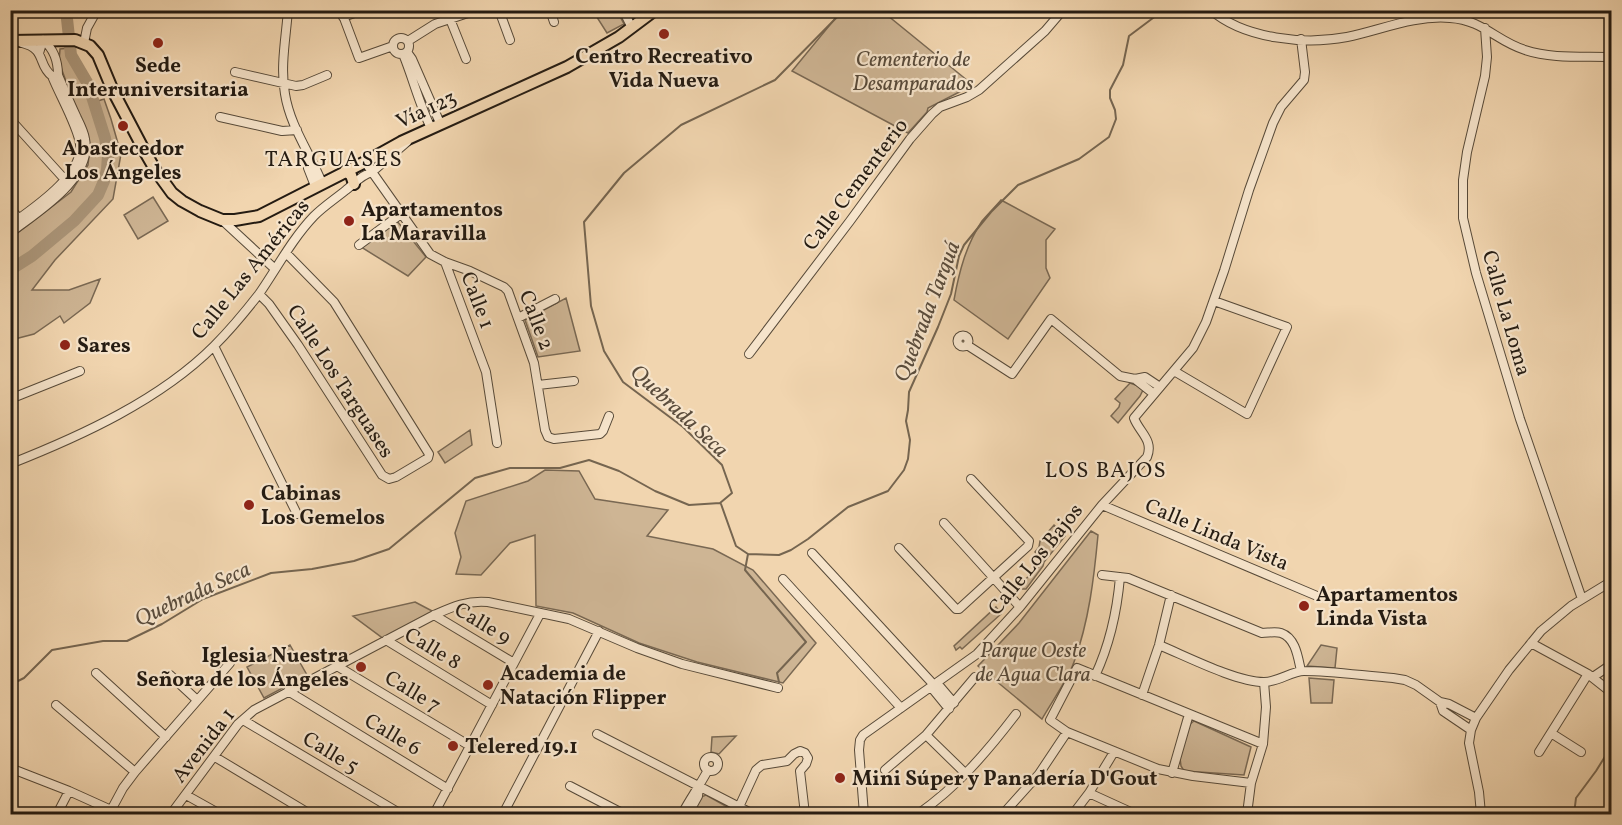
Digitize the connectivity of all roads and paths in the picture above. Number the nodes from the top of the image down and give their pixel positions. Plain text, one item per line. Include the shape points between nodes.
1 (97, 10) edge
2 (288, 10) edge
3 (363, 10) edge
4 (477, 10) edge
5 (499, 10) edge
6 (550, 10) edge
7 (623, 10) edge
8 (655, 10) edge
9 (1063, 10) edge
10 (1211, 10) edge
11 (342, 14) edge
12 (450, 19) junction
13 (554, 22) dead end
14 (632, 28) junction
15 (1485, 28) junction
16 (1301, 39) junction
17 (12, 40) edge
18 (43, 40) junction
19 (510, 40) dead end
20 (72, 41) junction
21 (408, 41) junction
22 (393, 46) junction
23 (39, 53) junction
24 (405, 53) junction
25 (55, 57) junction
26 (1611, 57) edge
27 (466, 59) dead end
28 (235, 72) dead end
29 (327, 75) dead end
30 (417, 78) junction
31 (284, 84) junction
32 (59, 86) junction
33 (434, 109) junction
34 (424, 114) junction
35 (220, 117) dead end
36 (10, 119) edge
37 (435, 126) junction
38 (297, 130) junction
39 (415, 136) junction
40 (365, 162) junction
41 (345, 171) junction
42 (372, 172) junction
43 (67, 182) junction
44 (354, 184) junction
45 (318, 185) junction
46 (10, 208) edge
47 (401, 214) junction
48 (21, 220) junction
49 (222, 220) junction
50 (10, 225) edge
51 (10, 232) edge
52 (359, 245) dead end
53 (286, 253) junction
54 (445, 262) junction
55 (275, 270) junction
56 (259, 294) junction
57 (555, 299) dead end
58 (1214, 302) junction
59 (519, 318) junction
60 (967, 345) dead end
61 (214, 346) junction
62 (749, 354) dead end
63 (80, 371) dead end
64 (1174, 371) junction
65 (574, 381) dead end
66 (538, 385) junction
67 (1157, 390) junction
68 (10, 399) edge
69 (609, 416) dead end
70 (496, 443) dead end
71 (10, 464) edge
72 (971, 479) dead end
73 (1102, 505) junction
74 (297, 514) dead end
75 (944, 523) dead end
76 (899, 548) dead end
77 (812, 553) dead end
78 (1101, 575) dead end
79 (1120, 577) junction
80 (994, 578) junction
81 (783, 579) dead end
82 (1611, 581) edge
83 (1171, 595) junction
84 (1317, 596) dead end
85 (1582, 599) junction
86 (1020, 608) junction
87 (540, 614) junction
88 (434, 615) junction
89 (598, 631) junction
90 (386, 640) junction
91 (1531, 643) junction
92 (1159, 645) junction
93 (230, 663) dead end
94 (514, 663) junction
95 (1611, 664) edge
96 (337, 666) junction
97 (1301, 671) junction
98 (96, 673) dead end
99 (170, 675) dead end
100 (1095, 676) junction
101 (1590, 676) junction
102 (975, 677) dead end
103 (1264, 682) junction
104 (934, 685) junction
105 (778, 688) dead end
106 (288, 691) junction
107 (1611, 693) edge
108 (1142, 695) junction
109 (10, 699) edge
110 (197, 700) junction
111 (1440, 702) junction
112 (56, 705) dead end
113 (492, 705) junction
114 (951, 706) junction
115 (902, 708) junction
116 (10, 714) edge
117 (1016, 714) dead end
118 (1189, 714) junction
119 (1476, 718) junction
120 (243, 720) junction
121 (1471, 730) junction
122 (1067, 732) junction
123 (1551, 733) junction
124 (597, 734) dead end
125 (926, 735) junction
126 (166, 737) junction
127 (1263, 744) junction
128 (470, 746) junction
129 (1114, 752) junction
130 (1539, 752) dead end
131 (1581, 752) dead end
132 (214, 757) junction
133 (10, 768) edge
134 (708, 770) dead end
135 (885, 770) dead end
136 (135, 772) junction
137 (1172, 773) junction
138 (966, 774) junction
139 (1251, 783) junction
140 (570, 786) dead end
141 (699, 787) junction
142 (448, 789) junction
143 (69, 791) junction
144 (1089, 793) junction
145 (186, 795) junction
146 (739, 807) junction
147 (110, 812) edge
148 (57, 814) edge
149 (120, 814) edge
150 (171, 814) edge
151 (220, 814) edge
152 (310, 814) edge
153 (401, 814) edge
154 (434, 814) edge
155 (503, 814) edge
156 (624, 814) edge
157 (682, 814) edge
158 (688, 814) edge
159 (753, 814) edge
160 (805, 814) edge
161 (864, 814) edge
162 (918, 814) edge
163 (1003, 814) edge
164 (1073, 814) edge
165 (1135, 814) edge
166 (1247, 814) edge
167 (1481, 814) edge

1 - 20 street via 87,28
2 - 31 street
3 - 11 street
4 - 12 street
5 - 19 street
6 - 13 street
7 - 14 street
8 - 14 main road, Vía 123
9 - 62 street, Calle Cementerio via 979,90 932,114
10 - 16 street via 1253,33
11 - 22 street via 359,58
12 - 21 street
12 - 27 street
14 - 37 main road, Vía 123 via 567,67
15 - 16 street via 1465,20 1441,18 1401,22 1326,40
15 - 26 street via 1516,47 1536,53
15 - 85 street, Calle La Loma via 1485,76 1467,152 1463,218 1520,419
16 - 58 street, Calle Los Bajos via 1304,80 1272,123
17 - 18 main road
17 - 23 street via 32,46
18 - 20 main road
18 - 23 street
18 - 25 street
20 - 25 street
20 - 49 main road, Vía 123 via 96,52 164,184 182,201
21 - 22 street via 399,38
21 - 24 street via 410,48
22 - 24 street via 395,51
23 - 32 street via 48,74
24 - 30 street
25 - 32 street
28 - 31 street
29 - 31 street via 303,85
30 - 33 street
30 - 34 street via 417,96
31 - 38 street
32 - 43 street via 86,144 81,167
33 - 34 street
33 - 37 street
34 - 37 street
35 - 38 street via 282,131
36 - 43 street
37 - 39 main road, Vía 123
38 - 45 street via 315,166
39 - 40 main road, Vía 123
39 - 42 street, Calle Las Américas
40 - 41 main road, Vía 123
40 - 42 street, Calle 1
41 - 44 main road
41 - 45 main road, Vía 123
42 - 44 street, Calle Las Américas
42 - 47 street, Calle 1
43 - 48 street via 58,195
44 - 53 street, Calle Las Américas via 313,217
45 - 49 main road, Vía 123 via 259,216
46 - 48 street
47 - 52 street
47 - 54 street, Calle 1 via 430,254
48 - 50 street
48 - 51 street
49 - 55 street
53 - 55 street, Calle Las Américas
53 - 56 street, Calle Los Targuases via 334,302 428,458 396,477 382,475 298,345
54 - 59 street, Calle 2 via 504,287
54 - 70 street, Calle 1 via 486,372
55 - 56 street, Calle Las Américas
56 - 61 street, Calle Las Américas
57 - 59 street
58 - 64 street, Calle Los Bajos via 1200,336
58 - 64 street via 1287,327 1246,414
59 - 66 street, Calle 2
60 - 67 street via 1012,374 1051,319 1120,376
61 - 71 street, Calle Las Américas via 145,400
61 - 74 street
63 - 68 street
64 - 67 street, Calle Los Bajos
65 - 66 street
66 - 69 street, Calle 2 via 548,437 600,434
67 - 73 street, Calle Los Bajos via 1134,418 1147,437 1150,452
72 - 80 street via 1029,541
73 - 84 street, Calle Linda Vista
73 - 86 street, Calle Los Bajos
75 - 80 street
76 - 80 street via 956,609
77 - 104 street
78 - 79 street
79 - 83 street
79 - 100 street via 1111,635
80 - 86 street
81 - 115 street
82 - 85 street
83 - 92 street
83 - 97 street via 1262,633 1287,636
85 - 91 street via 1555,618
86 - 104 street, Calle Los Bajos via 977,654
87 - 88 street, Avenida 1 via 478,601
87 - 89 street via 569,619
87 - 94 street
88 - 90 street, Avenida 1
88 - 94 street, Calle 9
89 - 105 street via 682,664
89 - 155 street
90 - 96 street, Avenida 1
90 - 113 street, Calle 8
91 - 101 street
91 - 119 street
92 - 103 street via 1229,674
92 - 108 street
93 - 110 street
94 - 113 street
95 - 101 street
96 - 106 street, Avenida 1
96 - 128 street, Calle 7
97 - 103 street
97 - 111 street via 1405,680
98 - 126 street
99 - 110 street
100 - 108 street
100 - 122 street via 1077,668 1050,720
101 - 107 street
101 - 123 street
102 - 114 street
103 - 127 street
104 - 114 street
104 - 115 street, Calle Los Bajos
106 - 120 street, Avenida 1
106 - 142 street, Calle 6
108 - 118 street
109 - 116 street
110 - 126 street
111 - 119 street
111 - 121 street via 1443,711
112 - 136 street
113 - 128 street
114 - 125 street
115 - 161 street, Calle Los Bajos via 860,741
117 - 138 street
118 - 127 street
118 - 137 street
119 - 121 street
120 - 132 street, Avenida 1
120 - 153 street, Calle 5
121 - 167 street via 1469,742
122 - 129 street
122 - 163 street via 1039,774
123 - 130 street
123 - 131 street
124 - 141 street
125 - 135 street
125 - 138 street
126 - 136 street
127 - 139 street
128 - 142 street
129 - 137 street
129 - 144 street
132 - 145 street, Avenida 1
132 - 152 street
133 - 143 street
134 - 141 street
136 - 147 street
137 - 139 street
138 - 162 street
139 - 166 street
140 - 156 street
141 - 146 street
141 - 157 street
141 - 158 street
142 - 154 street
143 - 147 street
143 - 148 street
144 - 164 street
144 - 165 street
145 - 150 street, Avenida 1
145 - 151 street
146 - 159 street
146 - 160 street via 756,770 762,765 787,761 797,752 808,758 800,771
147 - 149 street

